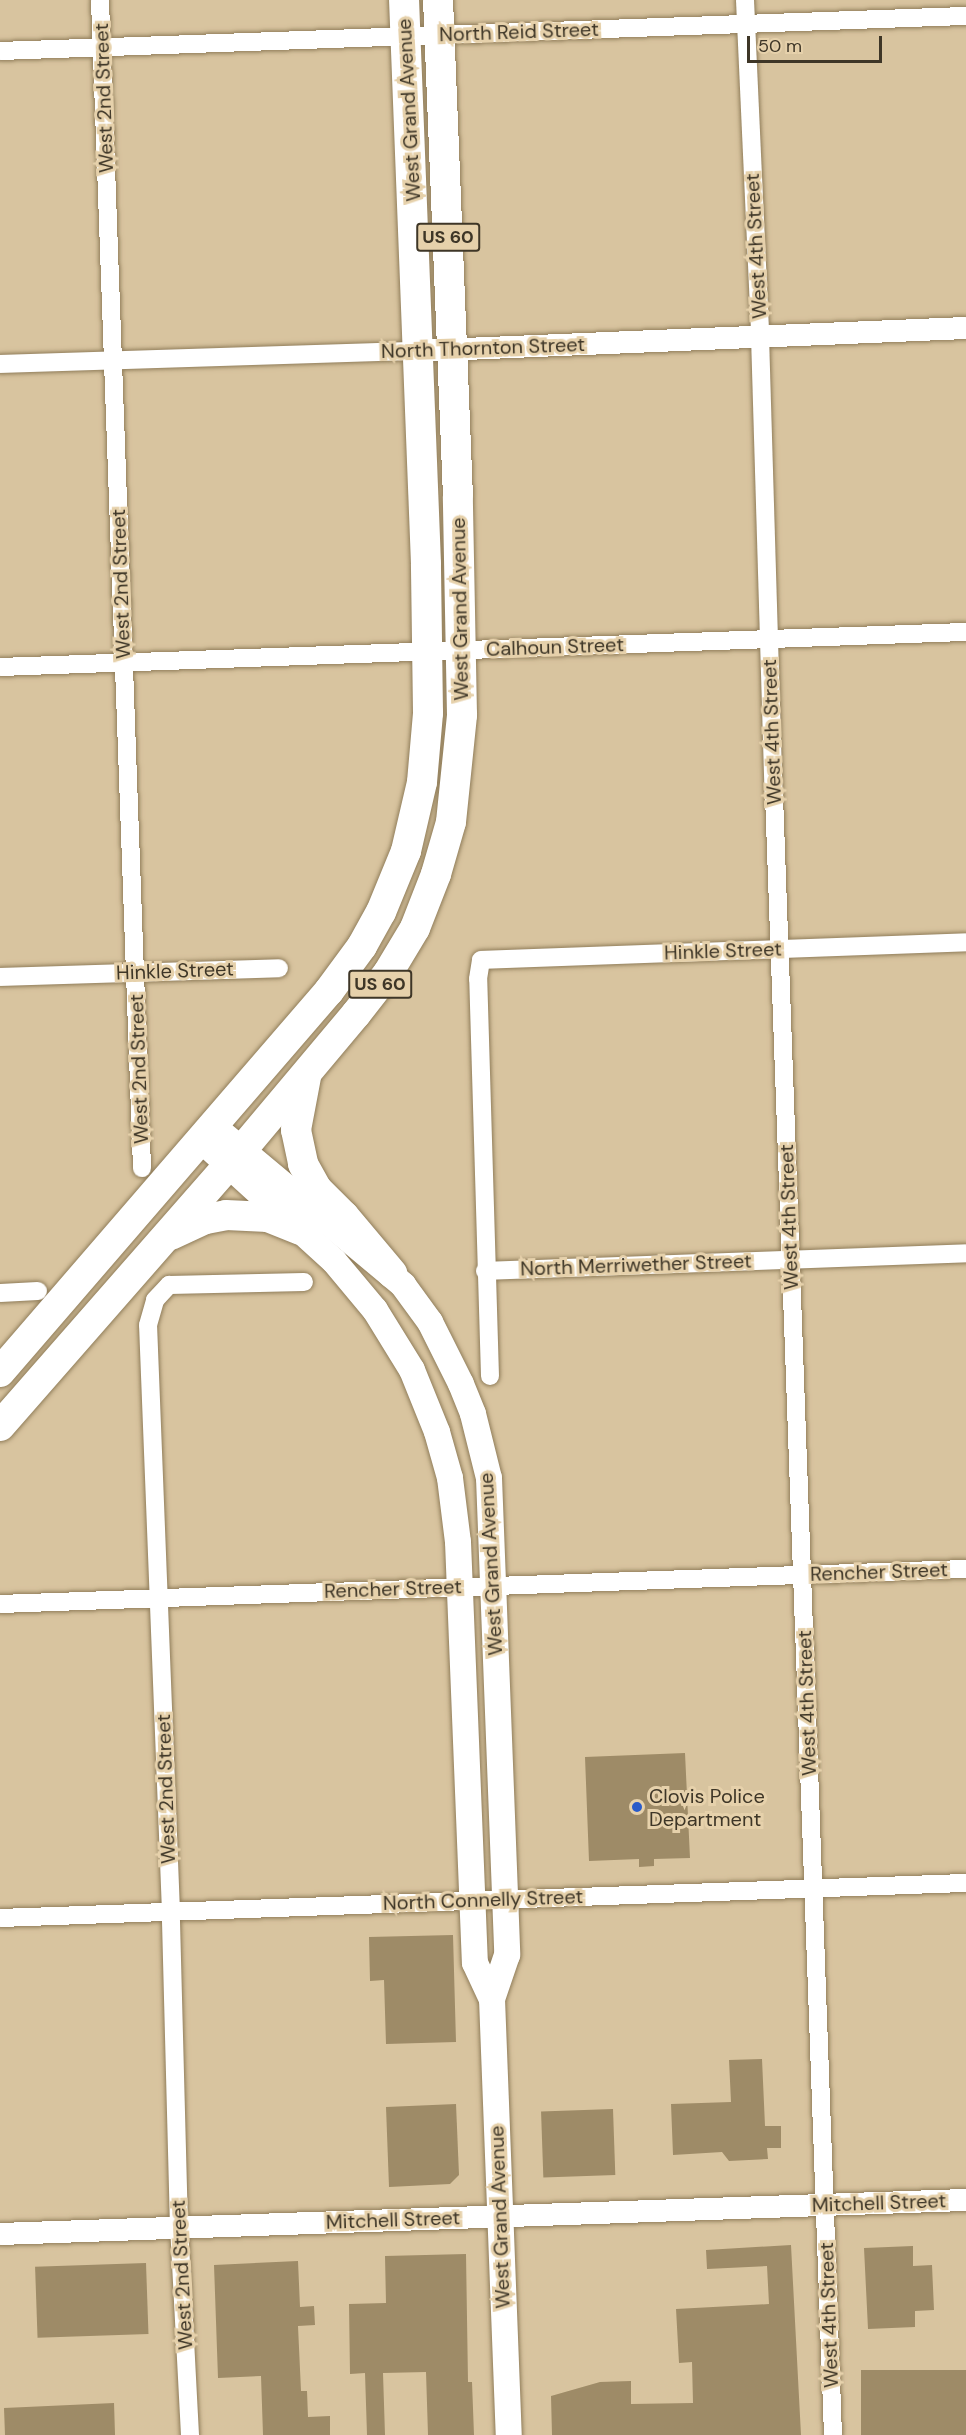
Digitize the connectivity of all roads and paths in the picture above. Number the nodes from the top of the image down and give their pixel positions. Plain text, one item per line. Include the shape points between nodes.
1 (100, 0) edge
2 (404, 0) edge
3 (438, 0) edge
4 (745, 0) edge
5 (966, 16) edge
6 (746, 24) junction
7 (440, 35) junction
8 (405, 36) junction
9 (102, 48) junction
10 (0, 51) edge
11 (966, 328) edge
12 (760, 336) junction
13 (452, 349) junction
14 (417, 351) junction
15 (114, 360) junction
16 (0, 364) edge
17 (966, 632) edge
18 (768, 639) junction
19 (460, 650) junction
20 (427, 651) junction
21 (124, 662) junction
22 (0, 667) edge
23 (966, 942) edge
24 (779, 949) junction
25 (279, 968) dead end
26 (135, 972) junction
27 (0, 977) edge
28 (307, 1073) junction
29 (207, 1133) junction
30 (235, 1157) junction
31 (142, 1168) dead end
32 (301, 1230) junction
33 (163, 1239) junction
34 (966, 1253) edge
35 (791, 1260) junction
36 (485, 1271) junction
37 (392, 1273) junction
38 (304, 1282) dead end
39 (38, 1291) dead end
40 (0, 1293) edge
41 (0, 1371) edge
42 (490, 1376) dead end
43 (0, 1426) edge
44 (966, 1569) edge
45 (802, 1575) junction
46 (494, 1586) junction
47 (459, 1587) junction
48 (159, 1598) junction
49 (0, 1604) edge
50 (966, 1883) edge
51 (813, 1888) junction
52 (505, 1900) junction
53 (473, 1901) junction
54 (171, 1912) junction
55 (0, 1918) edge
56 (492, 1999) junction
57 (966, 2200) edge
58 (825, 2205) junction
59 (500, 2217) junction
60 (178, 2227) junction
61 (0, 2234) edge
62 (190, 2435) edge
63 (509, 2435) edge
64 (833, 2435) edge

1 - 9 street, West 2nd Street
2 - 8 highway, West Grand Avenue / US 60
3 - 7 highway, West Grand Avenue / US 60
4 - 6 street, West 4th Street
5 - 6 street, North Reid Street
6 - 7 street, North Reid Street
6 - 12 street, West 4th Street
7 - 8 street, North Reid Street
7 - 13 highway, West Grand Avenue / US 60
8 - 9 street, North Reid Street
8 - 14 highway, West Grand Avenue / US 60
9 - 10 street, North Reid Street
9 - 15 street, West 2nd Street
11 - 12 street, North Thornton Street
12 - 13 street, North Thornton Street
12 - 18 street, West 4th Street
13 - 14 street, North Thornton Street
13 - 19 highway, West Grand Avenue / US 60
14 - 15 street, North Thornton Street
14 - 20 highway, West Grand Avenue / US 60
15 - 16 street, North Thornton Street
15 - 21 street, West 2nd Street
17 - 18 street, Calhoun Street
18 - 19 street, Calhoun Street
18 - 24 street, West 4th Street
19 - 20 street, Calhoun Street
19 - 28 highway, West Grand Avenue / US 60 via 459,766 452,822 436,874 415,928 388,973
20 - 21 street, Calhoun Street
20 - 29 highway, West Grand Avenue / US 60 via 423,782 395,881 362,946 329,991
21 - 22 street, Calhoun Street
21 - 26 street, West 2nd Street
23 - 24 street, Hinkle Street
24 - 35 street, West 4th Street
24 - 36 street, Hinkle Street via 481,960 478,979
25 - 26 street, Hinkle Street
26 - 27 street, Hinkle Street
26 - 31 street, West 2nd Street
28 - 30 highway, West Grand Avenue / US 60
28 - 37 highway via 296,1130 303,1164 317,1189
29 - 30 main road, West Grand Avenue
29 - 41 highway, US 60
30 - 32 main road, West Grand Avenue
30 - 33 highway, US 60
30 - 37 main road, West Grand Avenue
32 - 33 highway via 268,1217 226,1215 206,1219
32 - 47 main road, West Grand Avenue via 334,1261 375,1310 412,1370 450,1479
33 - 43 highway, US 60
34 - 35 street, North Merriwether Street
35 - 36 street, North Merriwether Street
35 - 45 street, West 4th Street
36 - 42 street
37 - 46 main road, West Grand Avenue via 430,1322 473,1414 489,1478
38 - 48 street, West 2nd Street via 169,1285 154,1300 148,1326
39 - 40 street
44 - 45 street, Rencher Street
45 - 46 street, Rencher Street
45 - 51 street, West 4th Street
46 - 47 street, Rencher Street
46 - 52 main road, West Grand Avenue
47 - 48 street, Rencher Street
47 - 53 main road, West Grand Avenue
48 - 49 street, Rencher Street
48 - 54 street, West 2nd Street
50 - 51 street, North Connelly Street
51 - 52 street, North Connelly Street
51 - 58 street, West 4th Street
52 - 53 street, North Connelly Street
52 - 56 main road, West Grand Avenue via 507,1955
53 - 54 street, North Connelly Street
53 - 56 main road, West Grand Avenue via 475,1963
54 - 55 street, North Connelly Street
54 - 60 street, West 2nd Street
56 - 59 main road, West Grand Avenue
57 - 58 street, Mitchell Street
58 - 59 street, Mitchell Street
58 - 64 street, West 4th Street
59 - 60 street, Mitchell Street
59 - 63 main road, West Grand Avenue
60 - 61 street, Mitchell Street
60 - 62 street, West 2nd Street

